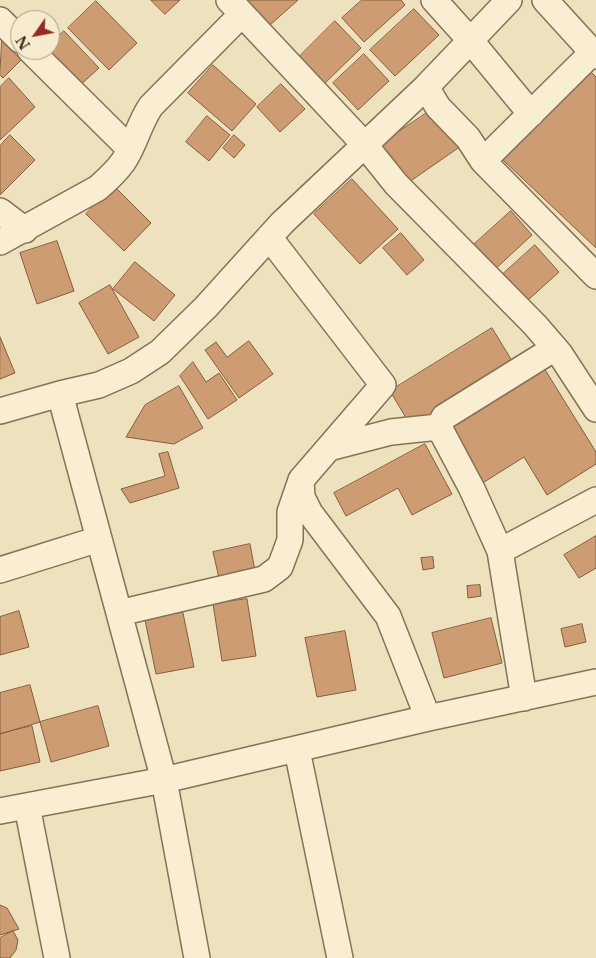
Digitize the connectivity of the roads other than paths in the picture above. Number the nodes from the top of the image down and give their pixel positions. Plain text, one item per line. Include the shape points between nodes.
1 (7, 0) edge
2 (434, 0) edge
3 (509, 0) edge
4 (545, 0) edge
5 (0, 6) edge
6 (235, 7) edge
7 (0, 20) edge
8 (10, 30) edge
9 (470, 40) junction
10 (594, 54) edge
11 (40, 60) edge
12 (426, 87) junction
13 (531, 114) junction
14 (364, 144) junction
15 (129, 148) junction
16 (483, 161) junction
17 (0, 211) edge
18 (25, 230) junction
19 (269, 238) junction
20 (0, 242) edge
21 (596, 276) edge
22 (555, 348) junction
23 (585, 371) edge
24 (60, 394) junction
25 (596, 409) edge
26 (0, 411) edge
27 (439, 427) junction
28 (329, 448) junction
29 (301, 480) junction
30 (596, 500) edge
31 (99, 539) junction
32 (500, 551) junction
33 (0, 570) edge
34 (119, 613) junction
35 (596, 682) edge
36 (524, 698) junction
37 (428, 718) junction
38 (297, 750) junction
39 (164, 780) junction
40 (27, 806) junction
41 (0, 811) edge
42 (57, 958) edge
43 (197, 958) edge
44 (340, 958) edge

1 - 5 street
2 - 9 street
3 - 9 street
4 - 10 street
6 - 14 street
6 - 15 street via 151,106
7 - 8 street
9 - 12 street
9 - 13 street
10 - 13 street
11 - 15 street
12 - 14 street
12 - 16 street via 438,107 468,138
13 - 16 street
14 - 19 street
14 - 22 street via 396,184 450,236
15 - 18 street via 124,161 98,188
16 - 21 street
17 - 18 street
18 - 20 street
19 - 24 street via 160,352 131,371 99,385
19 - 28 street via 383,385
22 - 23 street
22 - 27 street via 444,417
23 - 25 street
24 - 26 street
24 - 31 street
27 - 28 street via 391,432
27 - 32 street
28 - 29 street
29 - 34 street via 290,512 290,540 280,567 264,579
29 - 37 street via 302,496 310,513 388,616
30 - 32 street
31 - 33 street
31 - 34 street
32 - 36 street
34 - 39 street
35 - 36 street
36 - 37 street
37 - 38 street
38 - 39 street
38 - 44 street
39 - 40 street
39 - 43 street
40 - 41 street
40 - 42 street

